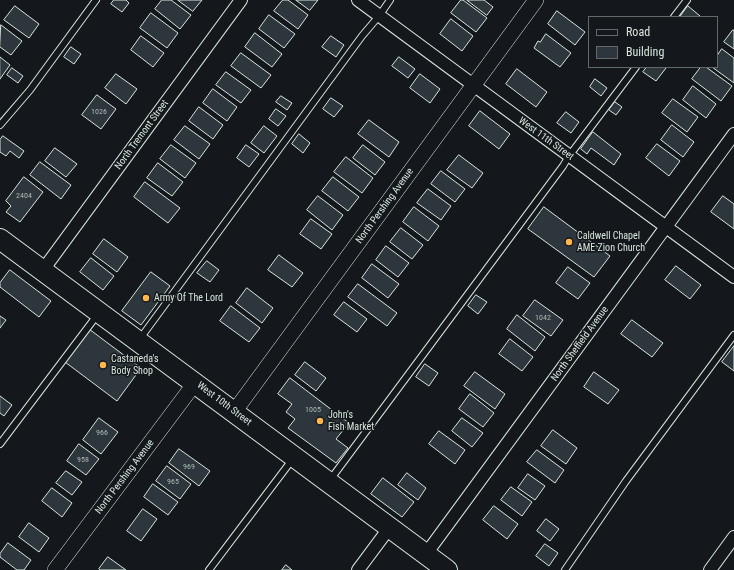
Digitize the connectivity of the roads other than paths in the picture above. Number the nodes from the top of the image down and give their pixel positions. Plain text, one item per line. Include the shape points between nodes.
1 (96, 0) edge
2 (241, 0) edge
3 (358, 0) edge
4 (390, 0) edge
5 (536, 0) edge
6 (687, 0) edge
7 (379, 16) junction
8 (675, 16) edge
9 (635, 68) edge
10 (473, 86) junction
11 (1, 122) edge
12 (734, 134) edge
13 (569, 156) junction
14 (666, 227) junction
15 (0, 240) edge
16 (43, 270) junction
17 (734, 277) edge
18 (99, 312) junction
19 (734, 335) edge
20 (138, 341) junction
21 (195, 383) junction
22 (234, 412) junction
23 (0, 444) edge
24 (294, 457) junction
25 (329, 482) junction
26 (390, 527) junction
27 (734, 537) edge
28 (426, 554) junction
29 (56, 570) edge
30 (209, 570) edge
31 (358, 570) edge
32 (447, 570) edge
33 (565, 570) edge
34 (710, 570) edge

1 - 11 lane via 30,90
2 - 16 street, North Tremont Street
3 - 7 street, West 11th Street
4 - 7 lane
5 - 10 street, North Pershing Avenue
6 - 8 lane
7 - 10 street, West 11th Street
7 - 20 lane
9 - 13 lane
10 - 13 street, West 11th Street
10 - 22 street, North Pershing Avenue
12 - 14 street, North Sheffield Avenue
13 - 14 street, West 11th Street
13 - 25 lane
14 - 17 street, West 11th Street
14 - 28 street, North Sheffield Avenue
15 - 16 main road, West 10th Street
16 - 18 main road, West 10th Street
18 - 20 main road, West 10th Street
18 - 23 lane
19 - 33 lane via 626,481
20 - 21 main road, West 10th Street
21 - 22 main road, West 10th Street
21 - 29 street, North Pershing Avenue
22 - 24 main road, West 10th Street
24 - 25 main road, West 10th Street
24 - 30 lane
25 - 26 main road, West 10th Street
26 - 28 main road, West 10th Street
26 - 31 street
27 - 34 street
28 - 32 main road, West 10th Street

